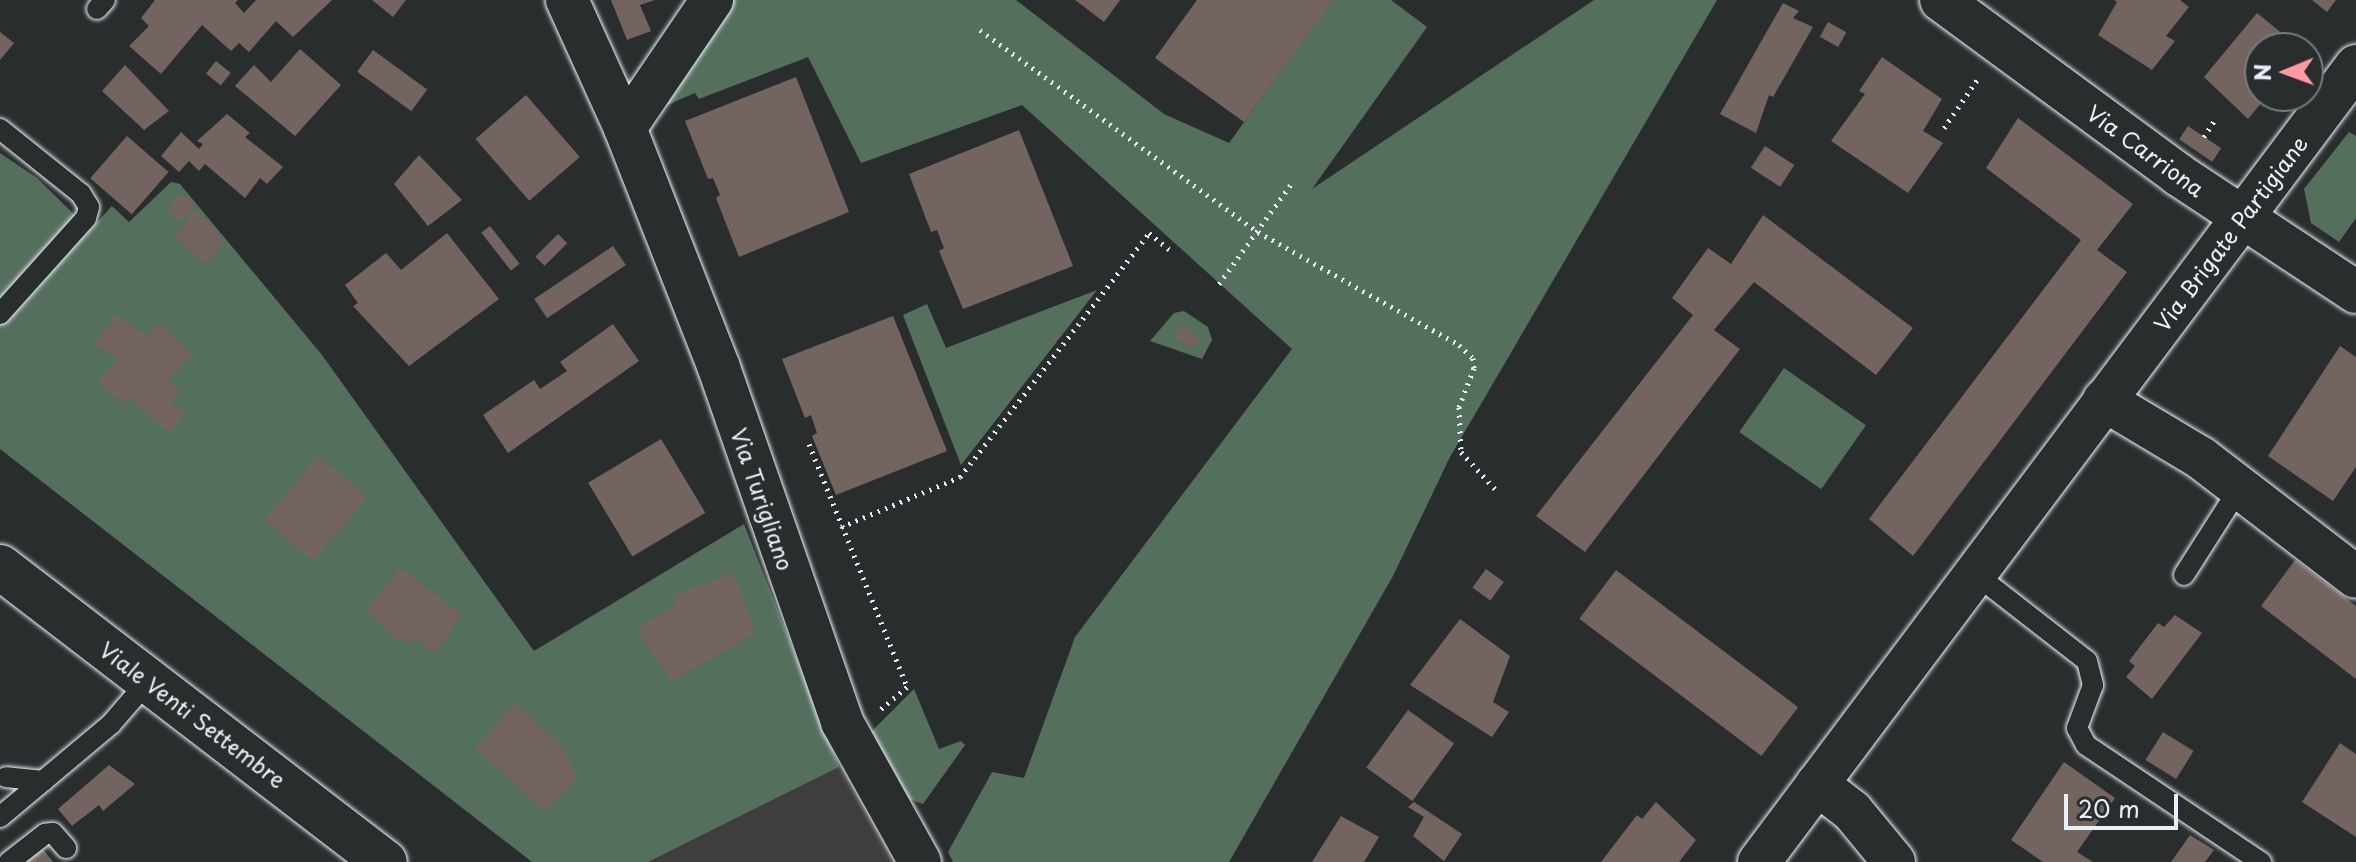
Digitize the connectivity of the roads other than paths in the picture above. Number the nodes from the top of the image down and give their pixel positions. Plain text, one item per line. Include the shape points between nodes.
1 (712, 0) edge
2 (1941, 0) edge
3 (566, 1) edge
4 (2356, 66) edge
5 (625, 128) junction
6 (0, 129) edge
7 (2240, 217) junction
8 (2356, 292) edge
9 (0, 314) edge
10 (2104, 400) junction
11 (2240, 487) junction
12 (0, 567) edge
13 (1974, 573) junction
14 (2184, 575) dead end
15 (2356, 577) edge
16 (149, 680) junction
17 (6, 777) dead end
18 (43, 781) junction
19 (1817, 784) junction
20 (0, 817) edge
21 (66, 848) dead end
22 (9, 862) edge
23 (385, 862) edge
24 (920, 862) edge
25 (1759, 862) edge
26 (1894, 862) edge
27 (2261, 862) edge

1 - 5 street
2 - 7 street, Via Carriona
3 - 5 street, Via Turigliano
4 - 7 street, Via Brigate Partigiane
5 - 24 street, Via Turigliano via 719,368 761,500 849,735
6 - 9 lane via 81,194 89,207 72,234
7 - 8 street, Via Carriona
7 - 10 street, Via Brigate Partigiane
10 - 11 street
10 - 13 street, Via Brigate Partigiane
11 - 14 lane
11 - 15 street
12 - 16 main road, Viale Venti Settembre
13 - 19 street, Via Brigate Partigiane
13 - 27 lane via 2087,661 2093,685 2077,728 2086,745
16 - 18 lane via 111,724
16 - 23 main road, Viale Venti Settembre
17 - 18 lane
18 - 20 lane
19 - 25 street, Via Brigate Partigiane
19 - 26 street via 1852,811
21 - 22 lane via 53,833 45,834

